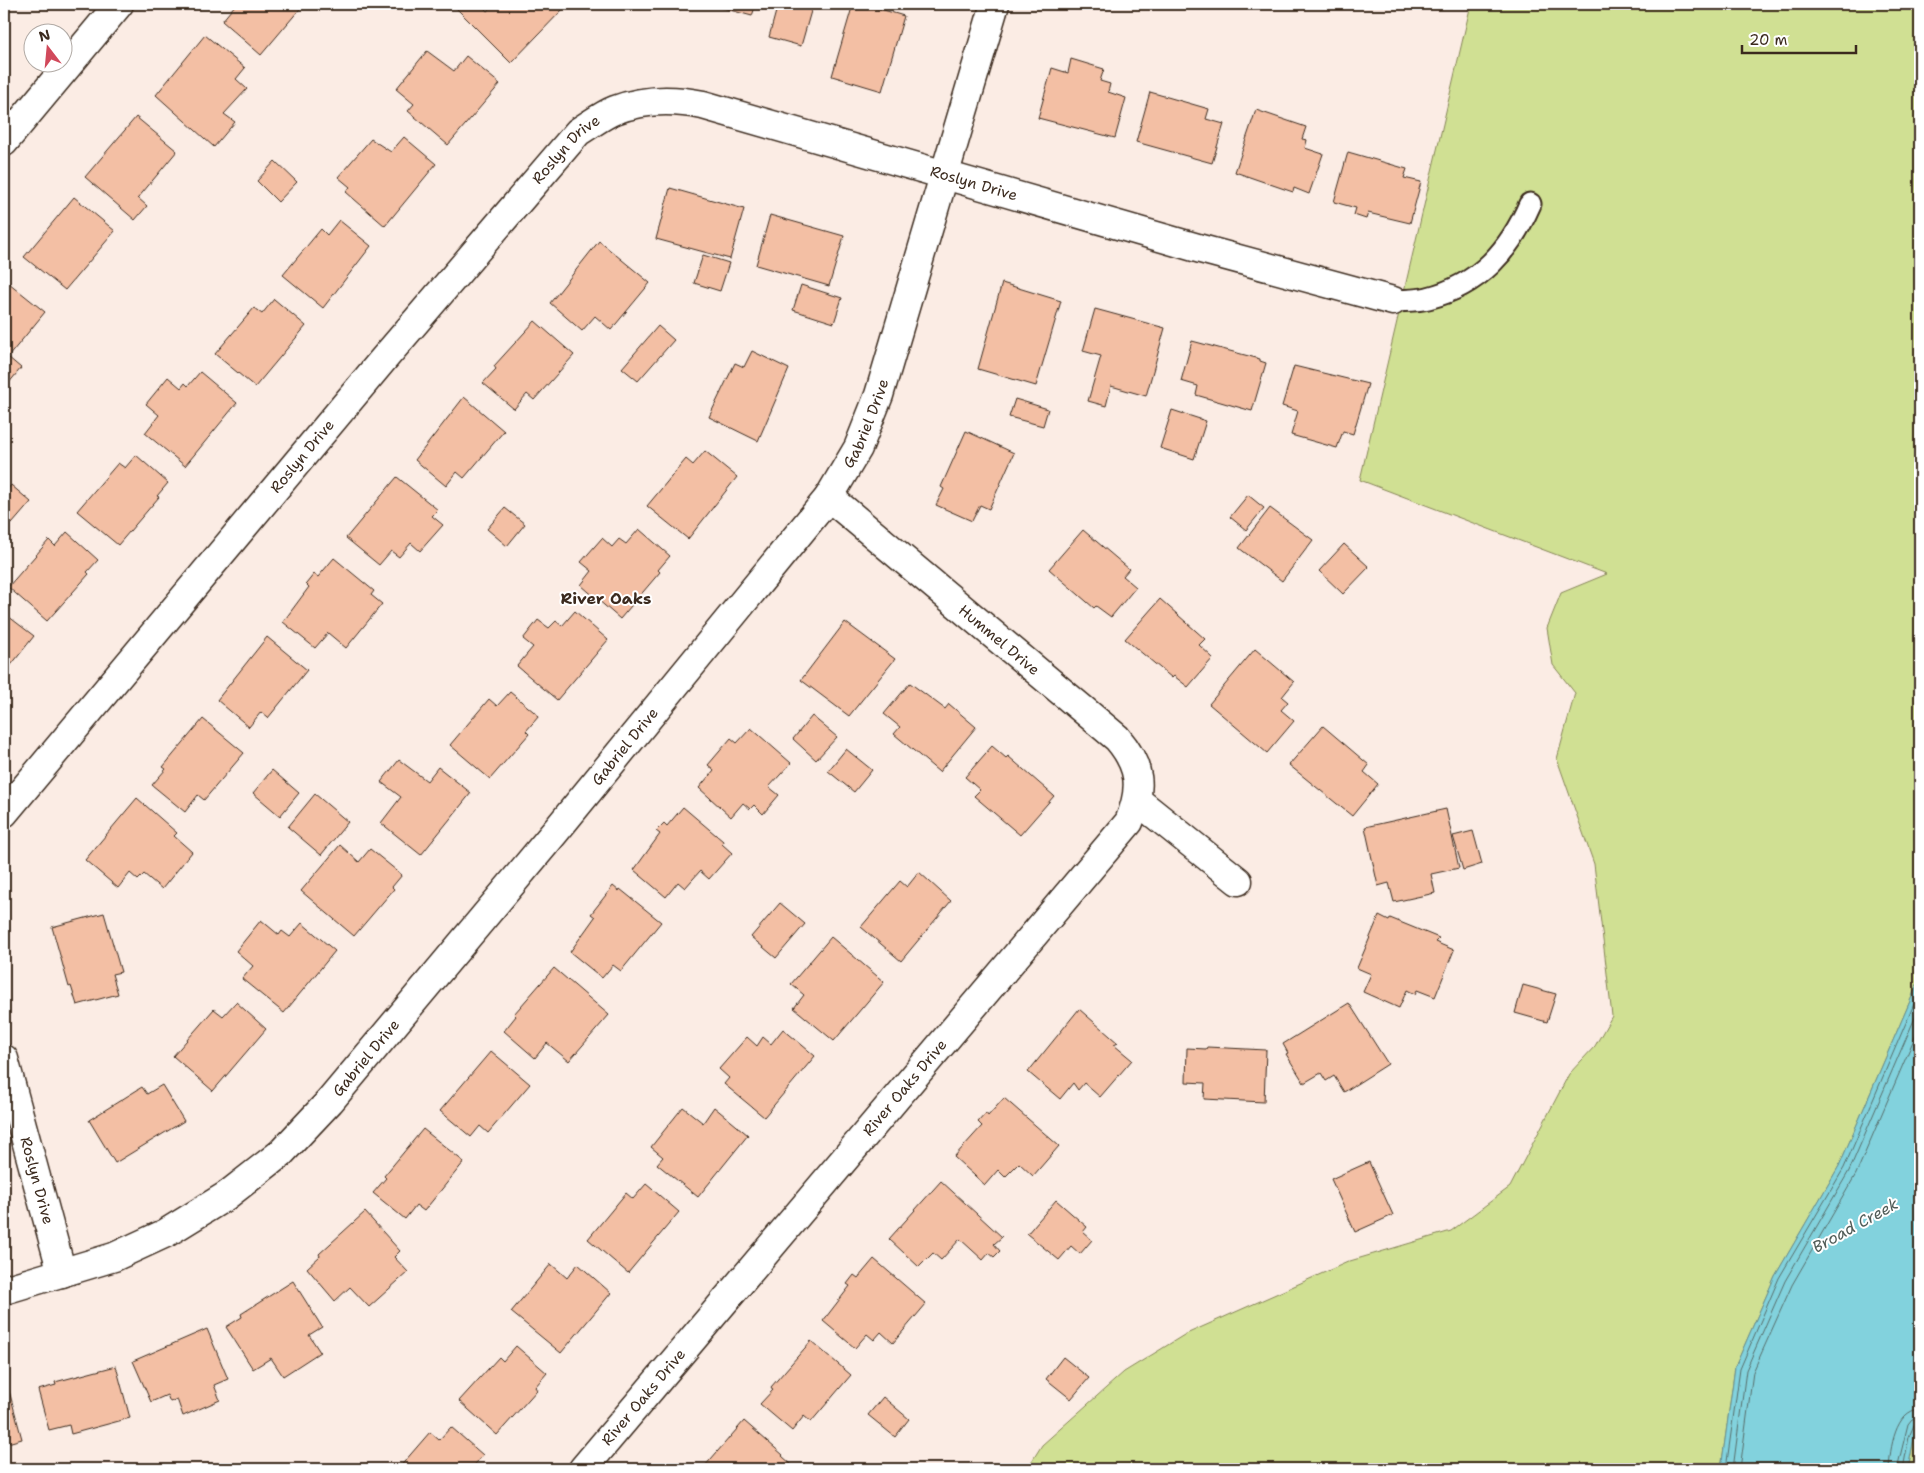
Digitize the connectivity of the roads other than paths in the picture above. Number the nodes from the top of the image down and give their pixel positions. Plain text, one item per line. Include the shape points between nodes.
1 (118, 4) edge
2 (995, 4) edge
3 (4, 142) edge
4 (944, 175) junction
5 (1530, 204) dead end
6 (1393, 302) joint
7 (829, 497) junction
8 (1138, 801) junction
9 (4, 813) edge
10 (1238, 881) dead end
11 (4, 1059) edge
12 (62, 1273) junction
13 (4, 1290) edge
14 (583, 1469) edge

1 - 3 street
2 - 4 street, Gabriel Drive
4 - 6 street, Roslyn Drive
4 - 7 street, Gabriel Drive via 879,395 858,448
4 - 9 street, Roslyn Drive via 683,101 648,101 614,110 578,132
5 - 6 lane via 1519,229 1499,258 1466,283 1428,298
7 - 8 street, Hummel Drive via 1117,738 1130,753 1138,775
7 - 12 street, Gabriel Drive via 543,847 330,1101 281,1152 226,1196 166,1233 114,1257
8 - 10 street
8 - 14 street, River Oaks Drive via 1130,822
11 - 12 street, Roslyn Drive
12 - 13 street, Gabriel Drive

